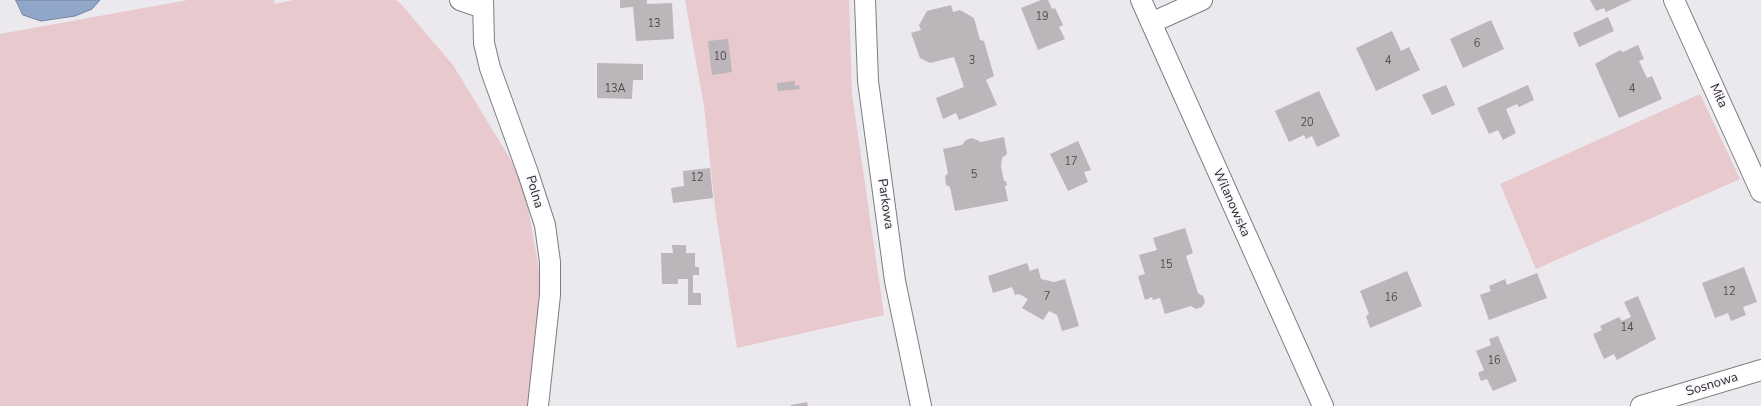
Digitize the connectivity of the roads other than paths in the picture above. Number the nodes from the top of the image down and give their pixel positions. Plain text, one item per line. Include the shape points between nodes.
1 (460, 0) edge
2 (864, 0) edge
3 (1140, 0) edge
4 (1202, 0) edge
5 (1674, 0) edge
6 (483, 4) edge
7 (1151, 23) junction
8 (1761, 192) edge
9 (1761, 370) edge
10 (538, 406) edge
11 (921, 406) edge
12 (1323, 406) edge
13 (1641, 406) edge

1 - 6 street, Polna
2 - 11 street, Parkowa via 868,81 895,281
3 - 7 street, Wilanowska
4 - 7 street
5 - 8 street, Miła
6 - 10 street, Polna via 484,43 490,68 545,225 550,262 550,295
7 - 12 street, Wilanowska
9 - 13 street, Sosnowa

